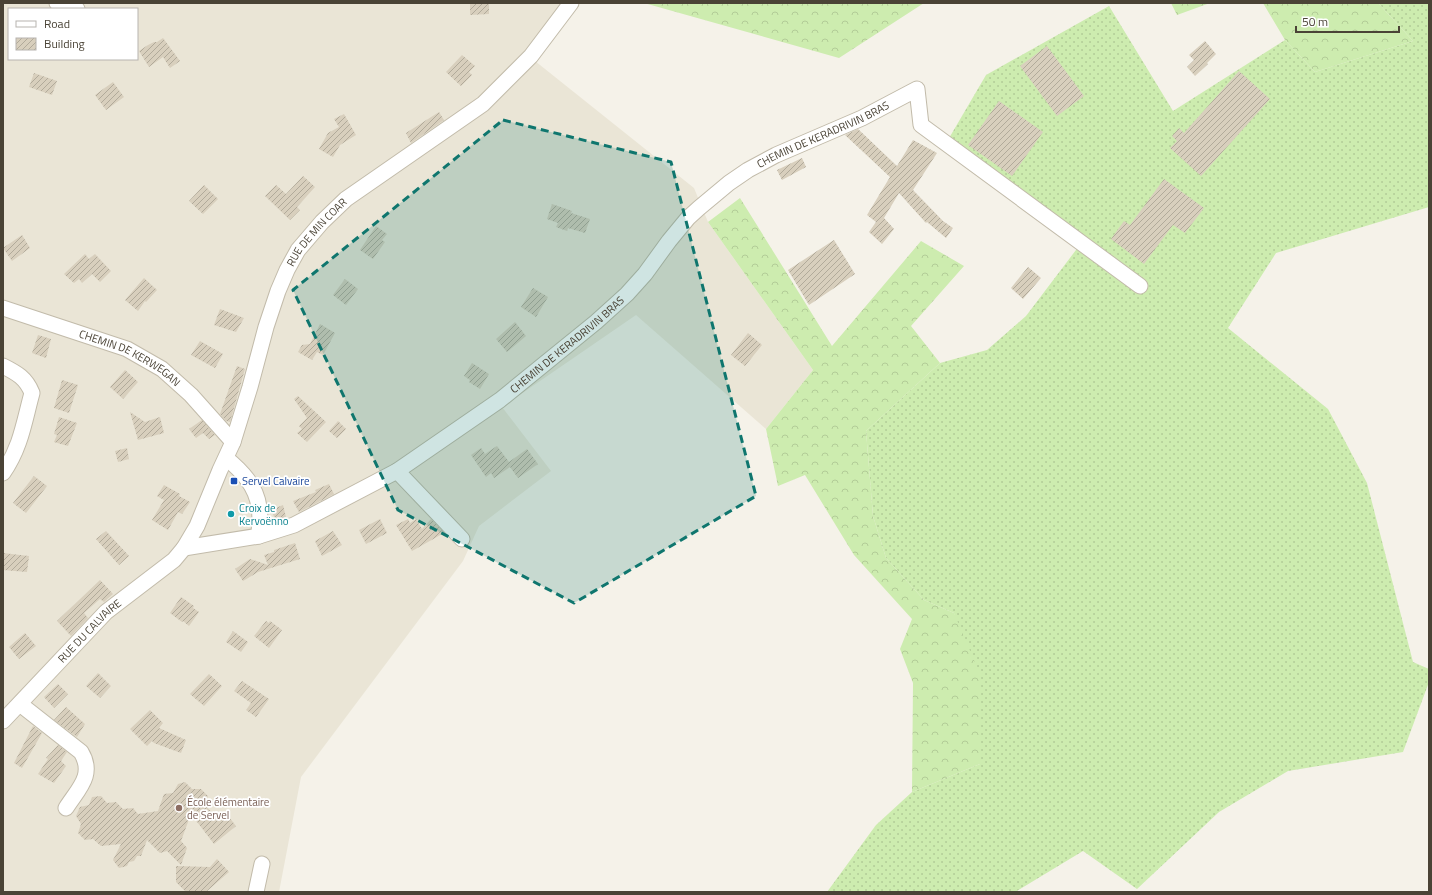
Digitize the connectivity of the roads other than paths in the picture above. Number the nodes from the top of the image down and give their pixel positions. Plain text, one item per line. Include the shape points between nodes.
1 (57, 3) edge
2 (570, 3) edge
3 (73, 8) edge
4 (1140, 286) dead end
5 (3, 308) edge
6 (3, 366) edge
7 (233, 442) junction
8 (226, 458) junction
9 (397, 471) junction
10 (3, 473) edge
11 (259, 536) junction
12 (462, 539) dead end
13 (184, 548) junction
14 (20, 704) junction
15 (3, 721) edge
16 (66, 808) dead end
17 (262, 864) dead end
18 (256, 892) edge

1 - 3 street
2 - 7 street, RUE DE MIN COAR via 531,56 484,104 346,199 298,250 278,291
4 - 9 street, CHEMIN DE KERADRIVIN BRAS via 922,125 917,88 862,118 776,155 729,183 688,218 645,274 596,322 500,400
5 - 7 street, CHEMIN DE KERWEGAN via 127,349 162,369 191,395
6 - 10 street via 22,377 32,393 19,444
7 - 8 street, RUE DE MIN COAR
8 - 11 street via 244,474 255,494 260,508
8 - 13 street, RUE DE MIN COAR via 197,526
9 - 11 street, CHEMIN DE KERADRIVIN BRAS via 294,526
9 - 12 street
11 - 13 street, CHEMIN DE KERADRIVIN BRAS
13 - 14 street, RUE DU CALVAIRE via 174,560 106,612
14 - 15 street, RUE DU CALVAIRE
14 - 16 street via 81,752 84,758 86,776
17 - 18 street

